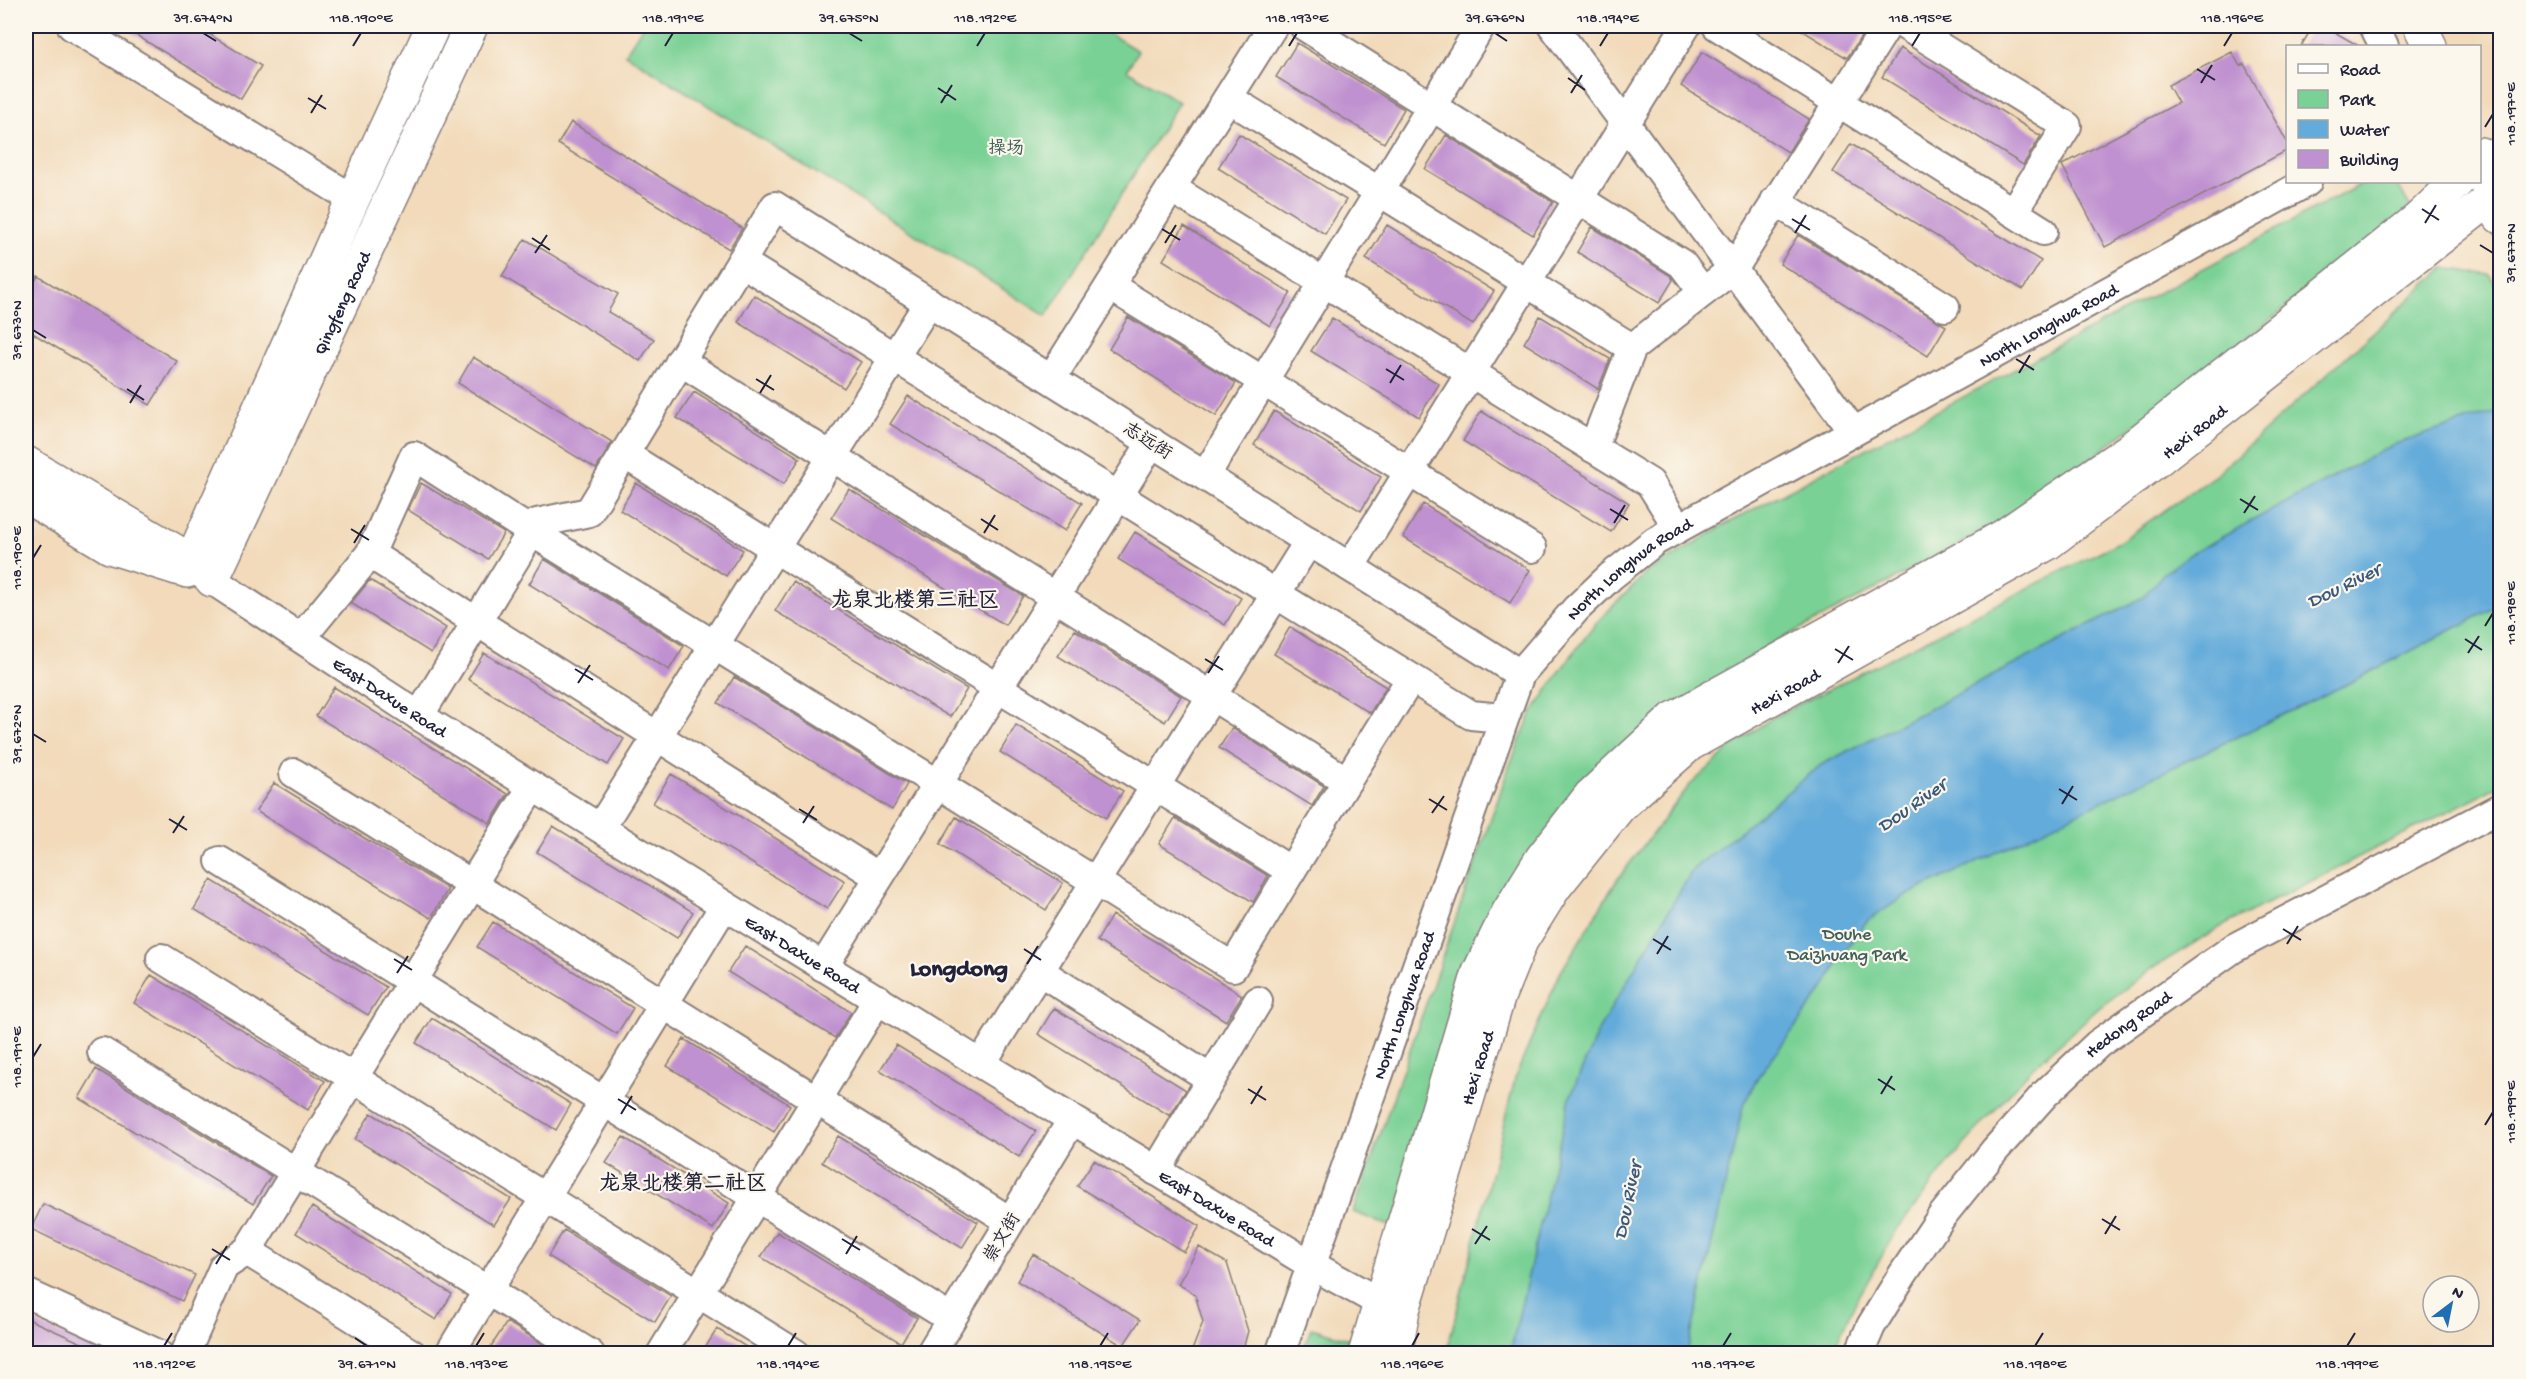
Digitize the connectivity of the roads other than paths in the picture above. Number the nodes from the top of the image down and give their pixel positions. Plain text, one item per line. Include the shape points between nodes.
1 (72, 26) edge
2 (433, 26) edge
3 (471, 26) edge
4 (1273, 26) edge
5 (1304, 26) edge
6 (1481, 26) edge
7 (1553, 26) edge
8 (1686, 26) edge
9 (1717, 26) edge
10 (1887, 26) edge
11 (1906, 26) edge
12 (2374, 26) edge
13 (2420, 26) edge
14 (2384, 45) edge
15 (2430, 45) edge
16 (1228, 98) junction
17 (1838, 101) junction
18 (1431, 106) junction
19 (1626, 123) junction
20 (2484, 154) edge
21 (2305, 183) edge
22 (2456, 183) edge
23 (1171, 188) junction
24 (1380, 190) junction
25 (353, 199) junction
26 (1578, 199) junction
27 (1775, 201) junction
28 (2497, 202) edge
29 (2013, 212) junction
30 (2043, 231) dead end
31 (741, 262) junction
32 (1734, 268) junction
33 (1323, 282) junction
34 (1526, 283) junction
35 (1110, 285) junction
36 (1702, 292) junction
37 (929, 302) junction
38 (1945, 307) dead end
39 (1632, 348) junction
40 (680, 361) junction
41 (1471, 373) junction
42 (1051, 379) junction
43 (1263, 380) junction
44 (1853, 431) junction
45 (1152, 442) junction
46 (1593, 448) junction
47 (624, 454) junction
48 (832, 457) junction
49 (26, 463) edge
50 (1410, 472) junction
51 (1205, 476) junction
52 (26, 496) edge
53 (1678, 528) junction
54 (532, 532) junction
55 (1309, 541) junction
56 (775, 548) junction
57 (1532, 548) dead end
58 (370, 554) junction
59 (1350, 567) junction
60 (196, 570) junction
61 (1055, 597) junction
62 (477, 622) junction
63 (301, 638) junction
64 (714, 645) junction
65 (1520, 674) junction
66 (1411, 678) junction
67 (998, 687) junction
68 (1212, 696) junction
69 (419, 717) junction
70 (1502, 718) junction
71 (657, 736) junction
72 (294, 773) dead end
73 (1347, 781) junction
74 (938, 783) junction
75 (1155, 786) junction
76 (532, 787) junction
77 (2500, 808) edge
78 (600, 828) junction
79 (220, 861) dead end
80 (1291, 870) junction
81 (879, 877) junction
82 (1096, 881) junction
83 (472, 885) junction
84 (724, 906) junction
85 (161, 958) dead end
86 (823, 967) junction
87 (1039, 972) junction
88 (412, 982) junction
89 (878, 999) junction
90 (1258, 1001) dead end
91 (664, 1004) junction
92 (102, 1053) dead end
93 (981, 1064) junction
94 (353, 1078) junction
95 (1211, 1079) junction
96 (816, 1100) junction
97 (604, 1102) junction
98 (1072, 1120) junction
99 (1156, 1171) junction
100 (296, 1172) junction
101 (545, 1197) junction
102 (757, 1197) junction
103 (1010, 1221) junction
104 (247, 1251) junction
105 (1310, 1264) junction
106 (488, 1290) junction
107 (26, 1293) edge
108 (699, 1293) junction
109 (1391, 1306) junction
110 (951, 1319) junction
111 (399, 1350) edge
112 (158, 1353) edge
113 (185, 1353) edge
114 (449, 1353) edge
115 (590, 1353) edge
116 (662, 1353) edge
117 (796, 1353) edge
118 (930, 1353) edge
119 (1280, 1353) edge
120 (1365, 1353) edge
121 (1395, 1353) edge
122 (1859, 1353) edge

1 - 25 street
2 - 25 main road, Qingfeng Road
3 - 60 main road, Qingfeng Road
4 - 16 street
5 - 18 street
6 - 18 street
7 - 19 street
8 - 19 street
9 - 17 street
10 - 17 street
11 - 29 street via 2067,126
12 - 14 street
13 - 15 main road
16 - 23 street
16 - 24 street
17 - 27 street
17 - 29 street
18 - 24 street
18 - 26 street
19 - 26 street
19 - 32 street
20 - 28 main road
21 - 44 street, North Longhua Road
22 - 109 main road, Hexi Road via 2418,219 2129,450 2002,537 1673,719 1590,796 1537,867 1508,913 1479,972
23 - 33 street
23 - 35 street
24 - 33 street
24 - 34 street
25 - 60 main road, Qingfeng Road
26 - 34 street
26 - 36 street via 1682,264
27 - 32 street
27 - 38 street
28 - 109 main road, Hexi Road via 2048,543 1690,744 1620,806 1554,888 1521,941
29 - 30 street
31 - 37 street, 志远街 via 776,206
31 - 40 street
31 - 66 street
32 - 36 street
32 - 44 street
33 - 41 street
33 - 43 street
34 - 39 street
34 - 41 street
35 - 42 street
35 - 43 street
36 - 39 street
37 - 42 street, 志远街
37 - 48 street
39 - 46 street
40 - 47 street
40 - 48 street
41 - 46 street
41 - 50 street
42 - 45 street, 志远街
43 - 50 street
43 - 51 street
44 - 53 street, North Longhua Road
45 - 51 street, 志远街
45 - 61 street
46 - 53 street via 1650,483
47 - 54 street via 589,512 537,523
47 - 56 street
48 - 56 street
48 - 61 street
49 - 60 main road, East Daxue Road
50 - 57 street
50 - 59 street
51 - 55 street, 志远街
52 - 60 main road, East Daxue Road via 110,547
53 - 65 street, North Longhua Road via 1611,576 1576,609
54 - 58 street via 414,456
54 - 62 street
54 - 64 street
55 - 59 street, 志远街
55 - 68 street
56 - 64 street
56 - 67 street
58 - 62 street
58 - 63 street
59 - 65 street, 志远街
60 - 63 street, East Daxue Road
61 - 67 street
61 - 68 street
62 - 69 street
62 - 71 street
63 - 69 street, East Daxue Road
64 - 71 street
64 - 74 street
65 - 70 street, North Longhua Road
66 - 70 street via 1471,715
66 - 73 street
67 - 74 street
67 - 75 street
68 - 73 street
68 - 75 street
69 - 76 street, East Daxue Road
70 - 105 street, North Longhua Road
71 - 78 street
71 - 81 street
72 - 83 street
73 - 80 street
74 - 81 street
74 - 82 street
75 - 80 street
75 - 82 street
76 - 78 street, East Daxue Road
76 - 83 street
77 - 122 street, Hedong Road via 2234,948 2098,1044 2045,1094 1942,1216 1892,1291
78 - 84 street, East Daxue Road
79 - 88 street
80 - 82 street via 1233,967
81 - 86 street
82 - 87 street
83 - 88 street
83 - 91 street
84 - 86 street, East Daxue Road
84 - 91 street
85 - 94 street
86 - 89 street, East Daxue Road
87 - 93 street
87 - 95 street
88 - 94 street
88 - 97 street
89 - 93 street, East Daxue Road
89 - 96 street
90 - 95 street
91 - 96 street
91 - 97 street
92 - 100 street
93 - 98 street, East Daxue Road
94 - 100 street
94 - 101 street
95 - 99 street
96 - 102 street
96 - 103 street
97 - 101 street
97 - 102 street
98 - 99 street, East Daxue Road
98 - 103 street, 崇文街
99 - 105 street, East Daxue Road
100 - 104 street
100 - 106 street
101 - 106 street
101 - 108 street
102 - 108 street
102 - 110 street
103 - 110 street, 崇文街
104 - 111 street
104 - 113 street via 224,1266
105 - 109 street, East Daxue Road
105 - 119 street, North Longhua Road
106 - 114 street
106 - 115 street
107 - 112 street
108 - 116 street
108 - 117 street
109 - 120 main road, Hexi Road
109 - 121 main road, Hexi Road
110 - 118 street, 崇文街

